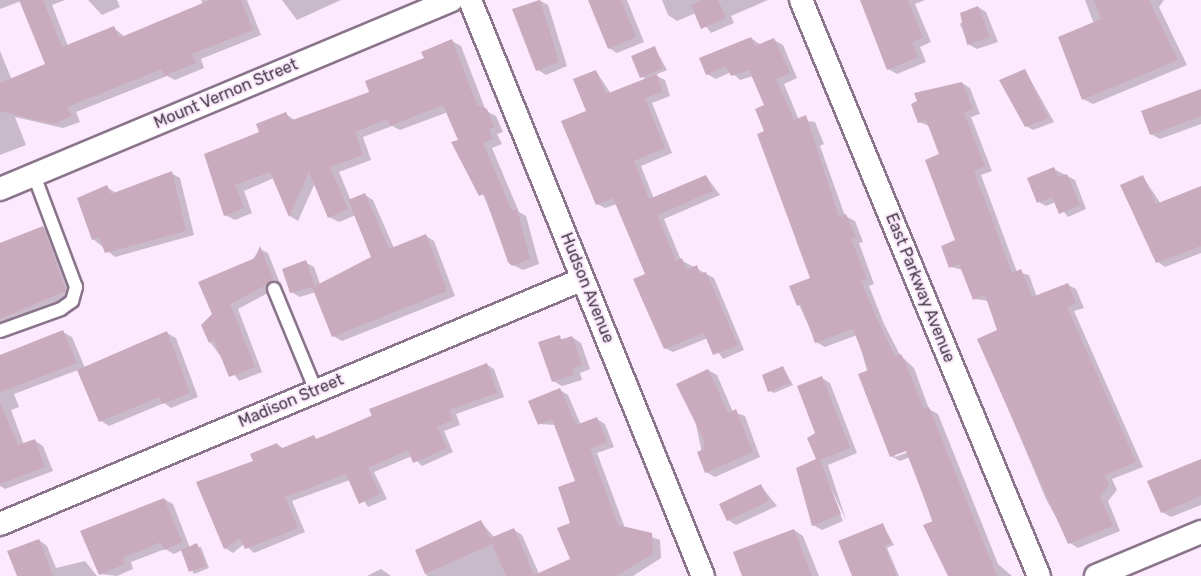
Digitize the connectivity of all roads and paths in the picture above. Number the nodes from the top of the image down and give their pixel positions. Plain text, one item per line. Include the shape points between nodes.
1 (451, 0) edge
2 (470, 0) edge
3 (801, 0) edge
4 (34, 175) junction
5 (0, 189) edge
6 (583, 279) junction
7 (274, 289) dead end
8 (0, 331) edge
9 (316, 391) junction
10 (0, 524) edge
11 (1201, 532) edge
12 (703, 576) edge
13 (1038, 576) edge
14 (1096, 576) edge

1 - 4 street, Mount Vernon Street
2 - 6 street, Hudson Avenue
3 - 13 street, East Parkway Avenue
4 - 5 street, Mount Vernon Street
4 - 8 lane via 76,287 72,301 61,309
6 - 9 street, Madison Street
6 - 12 street, Hudson Avenue
7 - 9 lane
9 - 10 street, Madison Street
11 - 14 street

